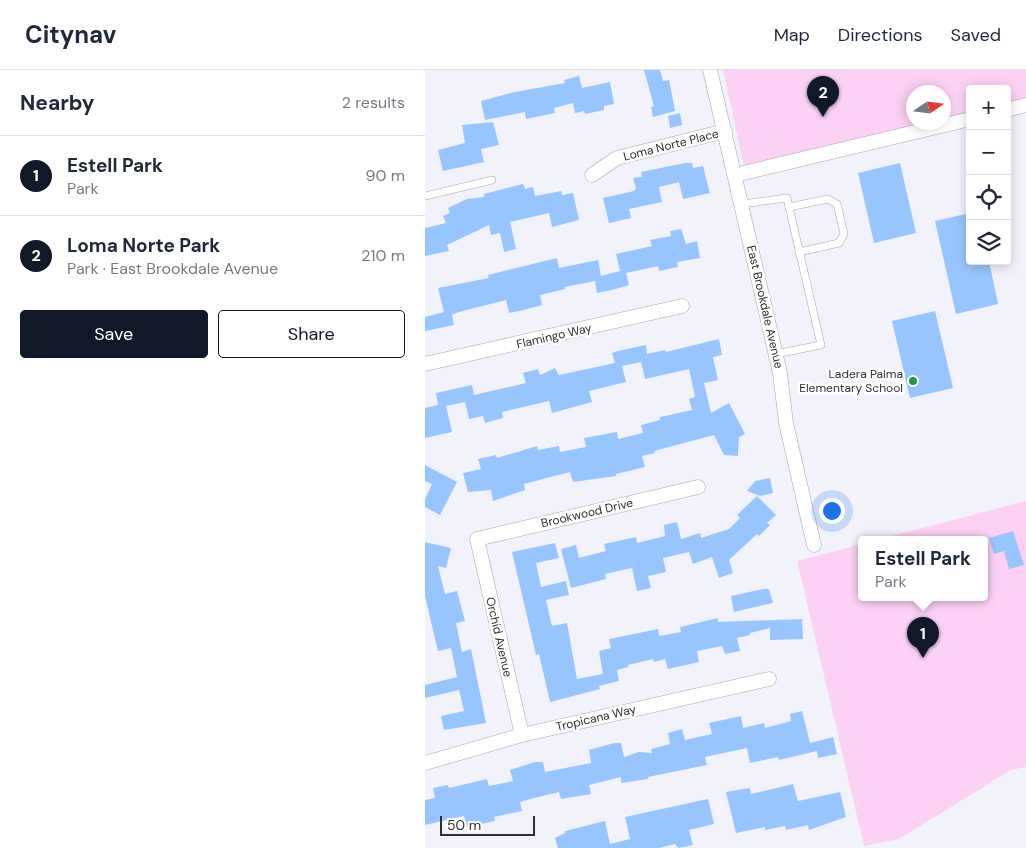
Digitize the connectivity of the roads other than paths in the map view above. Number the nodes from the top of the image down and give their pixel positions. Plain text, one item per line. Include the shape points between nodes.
1 (710, 70) edge
2 (1026, 105) edge
3 (1011, 109) edge
4 (966, 120) edge
5 (725, 131) junction
6 (592, 175) dead end
7 (735, 175) junction
8 (492, 180) dead end
9 (425, 196) edge
10 (741, 204) junction
11 (789, 208) junction
12 (799, 252) junction
13 (682, 306) dead end
14 (775, 354) junction
15 (425, 364) edge
16 (698, 487) dead end
17 (477, 539) joint
18 (814, 545) dead end
19 (769, 679) dead end
20 (522, 735) junction
21 (425, 762) edge

1 - 5 street, East Brookdale Avenue
2 - 3 street
4 - 7 street
5 - 6 street, Loma Norte Place via 617,158
5 - 7 street, East Brookdale Avenue
7 - 10 street, East Brookdale Avenue
8 - 9 lane
10 - 11 lane via 787,198
10 - 14 street, East Brookdale Avenue
11 - 12 lane
11 - 12 lane via 829,198 837,204 844,234 839,242
12 - 14 lane via 821,345
13 - 15 street, Flamingo Way
14 - 18 street, East Brookdale Avenue via 785,423
16 - 17 street, Brookwood Drive
17 - 20 street, Orchid Avenue
19 - 20 street, Tropicana Way
20 - 21 street, Tropicana Way

